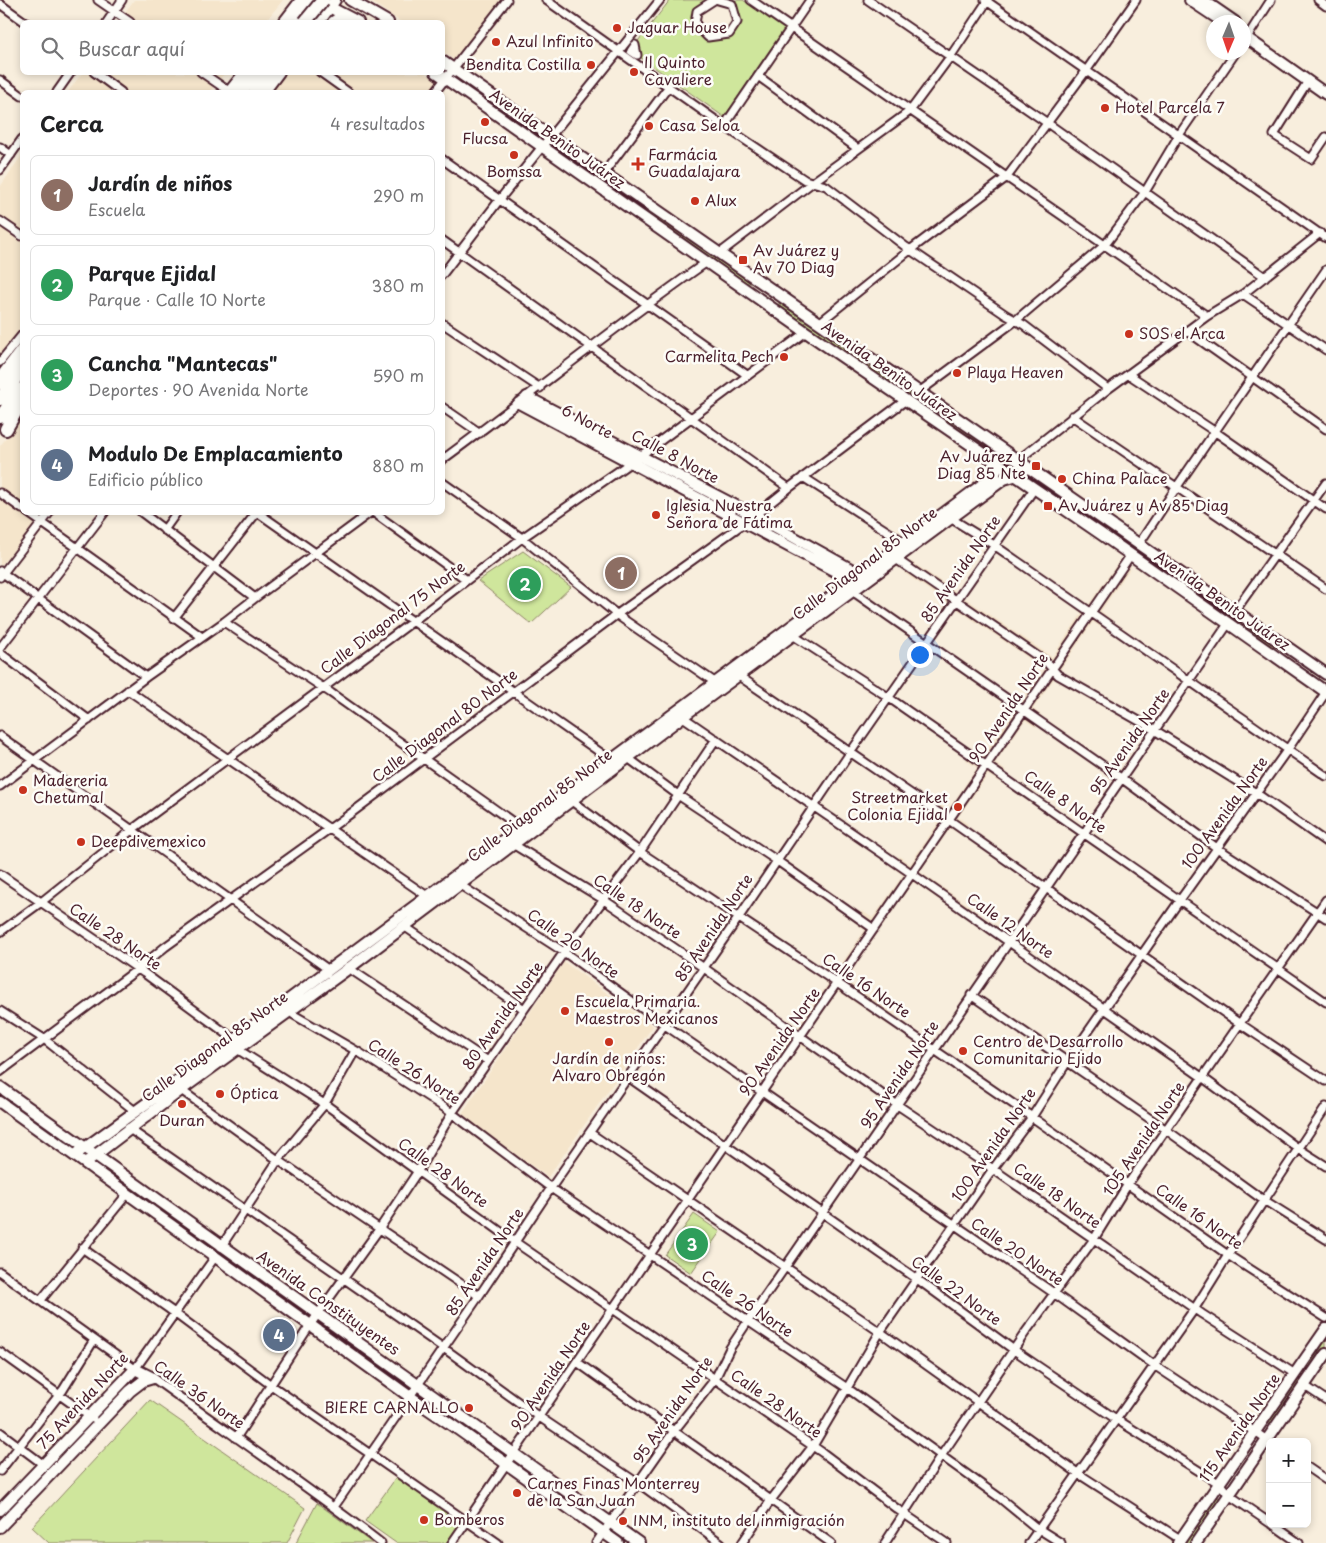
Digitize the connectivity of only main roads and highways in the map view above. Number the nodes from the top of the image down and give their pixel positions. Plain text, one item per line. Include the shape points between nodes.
1 (301, 0) edge
2 (314, 0) edge
3 (350, 0) edge
4 (1190, 0) edge
5 (1203, 0) edge
6 (329, 2) edge
7 (293, 11) edge
8 (1212, 15) edge
9 (1225, 15) edge
10 (347, 17) junction
11 (307, 20) edge
12 (319, 20) edge
13 (336, 20) edge
14 (354, 20) edge
15 (385, 20) edge
16 (1251, 39) edge
17 (1251, 39) edge
18 (445, 63) edge
19 (243, 75) edge
20 (254, 75) edge
21 (265, 75) edge
22 (277, 75) edge
23 (440, 75) edge
24 (1326, 85) edge
25 (232, 90) edge
26 (242, 90) edge
27 (254, 90) edge
28 (266, 90) edge
29 (1326, 94) edge
30 (754, 278) junction
31 (744, 288) junction
32 (783, 298) junction
33 (774, 309) junction
34 (20, 351) edge
35 (20, 363) edge
36 (1, 373) edge
37 (20, 373) edge
38 (20, 392) edge
39 (0, 399) edge
40 (929, 399) junction
41 (523, 400) joint
42 (20, 404) edge
43 (918, 409) junction
44 (20, 412) edge
45 (950, 414) junction
46 (0, 417) edge
47 (940, 425) junction
48 (3, 433) edge
49 (998, 464) junction
50 (1014, 476) junction
51 (1082, 506) junction
52 (1072, 515) junction
53 (947, 516) junction
54 (1110, 524) junction
55 (1101, 534) junction
56 (856, 577) junction
57 (789, 633) junction
58 (1280, 643) junction
59 (1271, 654) junction
60 (1297, 654) junction
61 (1286, 664) junction
62 (735, 673) junction
63 (1326, 674) edge
64 (1326, 692) edge
65 (679, 715) junction
66 (568, 798) junction
67 (510, 842) junction
68 (456, 882) junction
69 (235, 1045) junction
70 (0, 1088) edge
71 (0, 1102) edge
72 (85, 1148) junction
73 (75, 1156) junction
74 (95, 1156) junction
75 (85, 1162) junction
76 (1326, 1329) edge
77 (1326, 1354) edge
78 (136, 1369) joint
79 (153, 1378) joint
80 (1271, 1438) edge
81 (1266, 1445) edge
82 (0, 1510) edge
83 (0, 1527) edge
84 (1179, 1541) edge
85 (618, 1543) edge
86 (639, 1543) edge
87 (1196, 1543) edge

1 - 7 main road
2 - 6 main road
2 - 7 highway
3 - 15 main road
4 - 8 main road
5 - 9 main road
6 - 10 main road
6 - 11 highway, bridge
6 - 12 main road
10 - 13 main road
10 - 14 main road
16 - 29 main road
17 - 24 main road
18 - 30 main road, Avenida Benito Juárez
19 - 25 main road
20 - 26 highway
21 - 27 highway
22 - 28 main road
23 - 31 main road, Avenida Benito Juárez
30 - 31 main road via 752,286
30 - 32 main road, Avenida Benito Juárez
31 - 33 main road, Avenida Benito Juárez
32 - 33 main road via 775,300
32 - 40 main road, Avenida Benito Juárez
33 - 43 main road, Avenida Benito Juárez
34 - 36 main road
35 - 36 highway
37 - 39 highway
38 - 46 highway
40 - 43 main road via 928,408
40 - 45 main road, Avenida Benito Juárez
41 - 56 main road, 6 Norte via 631,462
41 - 56 main road, Calle 8 Norte via 754,516
42 - 48 highway
43 - 47 main road, Avenida Benito Juárez
44 - 48 main road
45 - 47 main road via 942,417
45 - 51 main road, Avenida Benito Juárez
47 - 49 main road, Avenida Benito Juárez
49 - 50 main road, Avenida Benito Juárez
49 - 53 main road, Calle Diagonal 85 Norte via 994,476
50 - 52 main road, Avenida Benito Juárez
50 - 53 main road, Calle Diagonal 85 Norte via 1004,479
51 - 52 main road via 1080,514
51 - 54 main road, Avenida Benito Juárez
52 - 55 main road, Avenida Benito Juárez
53 - 56 main road, Calle Diagonal 85 Norte
53 - 57 main road, Calle Diagonal 85 Norte via 896,559
54 - 55 main road via 1101,525
54 - 58 main road, Avenida Benito Juárez
55 - 59 main road, Avenida Benito Juárez
56 - 57 main road, Calle Diagonal 85 Norte
57 - 62 main road, Calle Diagonal 85 Norte
58 - 59 main road via 1278,652
58 - 60 main road, Avenida Benito Juárez
59 - 61 main road, Avenida Benito Juárez
60 - 61 main road via 1287,657
60 - 63 main road, Avenida Benito Juárez
61 - 64 main road, Avenida Benito Juárez
62 - 65 main road, Calle Diagonal 85 Norte
62 - 65 main road, Calle Diagonal 85 Norte via 716,682
65 - 66 main road, Calle Diagonal 85 Norte via 628,758
65 - 66 main road, Calle Diagonal 85 Norte via 611,760
66 - 67 main road, Calle Diagonal 85 Norte
66 - 67 main road, Calle Diagonal 85 Norte via 520,827
67 - 68 main road, Calle Diagonal 85 Norte
68 - 69 main road, Calle Diagonal 85 Norte via 349,968
68 - 69 main road, Calle Diagonal 85 Norte via 427,896
69 - 72 main road, Calle Diagonal 85 Norte
69 - 74 main road, Calle Diagonal 85 Norte
70 - 72 main road, Avenida Constituyentes
71 - 73 main road, Avenida Constituyentes
72 - 73 main road, Calle Diagonal 85 Norte
72 - 74 main road, Avenida Constituyentes
73 - 75 main road, Avenida Constituyentes
74 - 75 main road, Calle Diagonal 85 Norte
74 - 86 main road, Avenida Constituyentes
75 - 85 main road, Avenida Constituyentes
76 - 84 main road, 115 Avenida Norte
77 - 80 main road, 115 Avenida Norte
78 - 79 main road, Calle 36 Norte
78 - 82 main road, 75 Avenida Norte
79 - 83 main road, 75 Avenida Norte via 143,1380 130,1391
81 - 87 main road, 115 Avenida Norte

